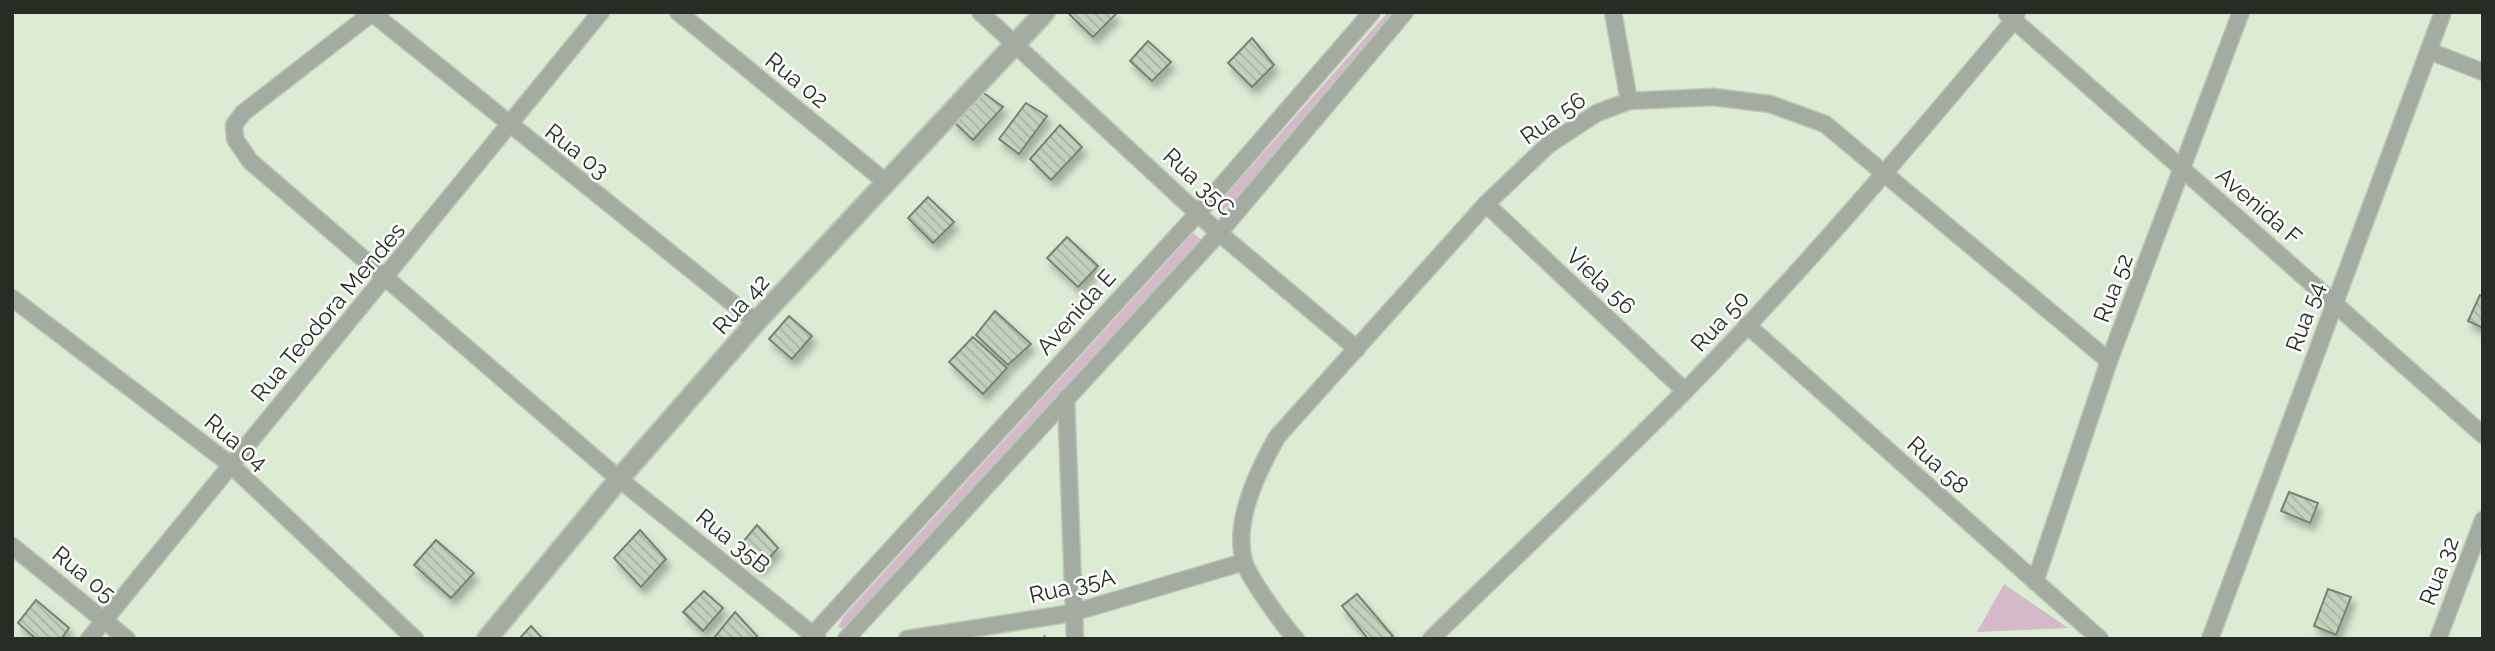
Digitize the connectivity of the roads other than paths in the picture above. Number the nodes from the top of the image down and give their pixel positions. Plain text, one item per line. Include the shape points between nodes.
1 (601, 12) edge
2 (678, 12) edge
3 (980, 12) edge
4 (1045, 12) edge
5 (1372, 12) edge
6 (1405, 12) edge
7 (1613, 12) edge
8 (2241, 12) edge
9 (2443, 12) edge
10 (372, 13) edge
11 (2012, 15) edge
12 (1015, 42) junction
13 (2429, 51) junction
14 (2483, 72) edge
15 (1629, 101) junction
16 (510, 127) junction
17 (2184, 170) junction
18 (1887, 173) junction
19 (887, 183) junction
20 (1486, 204) junction
21 (1198, 213) junction
22 (1219, 233) junction
23 (387, 277) junction
24 (12, 298) edge
25 (2334, 303) junction
26 (756, 323) junction
27 (1747, 326) junction
28 (1357, 349) junction
29 (2109, 361) junction
30 (1685, 391) junction
31 (1066, 398) junction
32 (2483, 435) edge
33 (231, 465) junction
34 (619, 479) junction
35 (2483, 520) edge
36 (12, 546) edge
37 (1244, 562) junction
38 (2035, 582) junction
39 (1072, 613) junction
40 (104, 619) junction
41 (813, 637) edge
42 (913, 638) edge
43 (89, 639) edge
44 (127, 639) edge
45 (415, 639) edge
46 (486, 639) edge
47 (846, 639) edge
48 (1074, 639) edge
49 (1296, 639) edge
50 (1431, 639) edge
51 (2100, 639) edge
52 (2203, 639) edge
53 (2210, 639) edge
54 (2438, 639) edge

1 - 16 street, Rua Teodora Mendes
2 - 19 street, Rua 02
3 - 12 street, Rua 35C
4 - 12 street, Rua 42
5 - 21 street, Avenida E
6 - 22 street
7 - 15 street
8 - 17 street, Rua 52
9 - 13 street, Rua 54
10 - 16 street, Rua 03
10 - 23 street, Rua 35B via 243,113 234,132 250,161
11 - 17 street, Avenida F
11 - 18 street, Rua 50
12 - 19 street, Rua 42
12 - 21 street, Rua 35C
13 - 14 street
13 - 25 street, Rua 54
15 - 18 street, Rua 56 via 1713,97 1770,104 1825,124
15 - 20 street, Rua 56 via 1597,113 1548,145
16 - 23 street, Rua Teodora Mendes
16 - 26 street, Rua 03
17 - 25 street, Avenida F
17 - 29 street, Rua 52
18 - 27 street, Rua 50
18 - 29 street, Rua 56
19 - 26 street, Rua 42
20 - 28 street, Rua 56
20 - 30 street, Viela 56
21 - 22 street, Rua 35C
21 - 41 street, Avenida E
22 - 28 street, Rua 35C
22 - 31 street
23 - 33 street, Rua Teodora Mendes
23 - 34 street, Rua 35B
24 - 33 street, Rua 04
25 - 32 street, Avenida F
25 - 53 street, Rua 54
26 - 34 street, Rua 42
27 - 30 street, Rua 50
27 - 38 street, Rua 58
28 - 37 street, Rua 56 via 1277,437 1254,477 1244,521
29 - 38 street, Rua 52
30 - 50 street, Rua 50
31 - 39 street
31 - 47 street
33 - 40 street, Rua Teodora Mendes
33 - 45 street, Rua 04
34 - 41 street, Rua 35B
34 - 46 street, Rua 42
35 - 54 street, Rua 32
36 - 40 street, Rua 05
37 - 39 street, Rua 35A
37 - 49 street
38 - 51 street, Rua 58
39 - 42 street, Rua 35A
39 - 48 street
40 - 43 street, Rua Teodora Mendes
40 - 44 street, Rua 05
52 - 53 street

